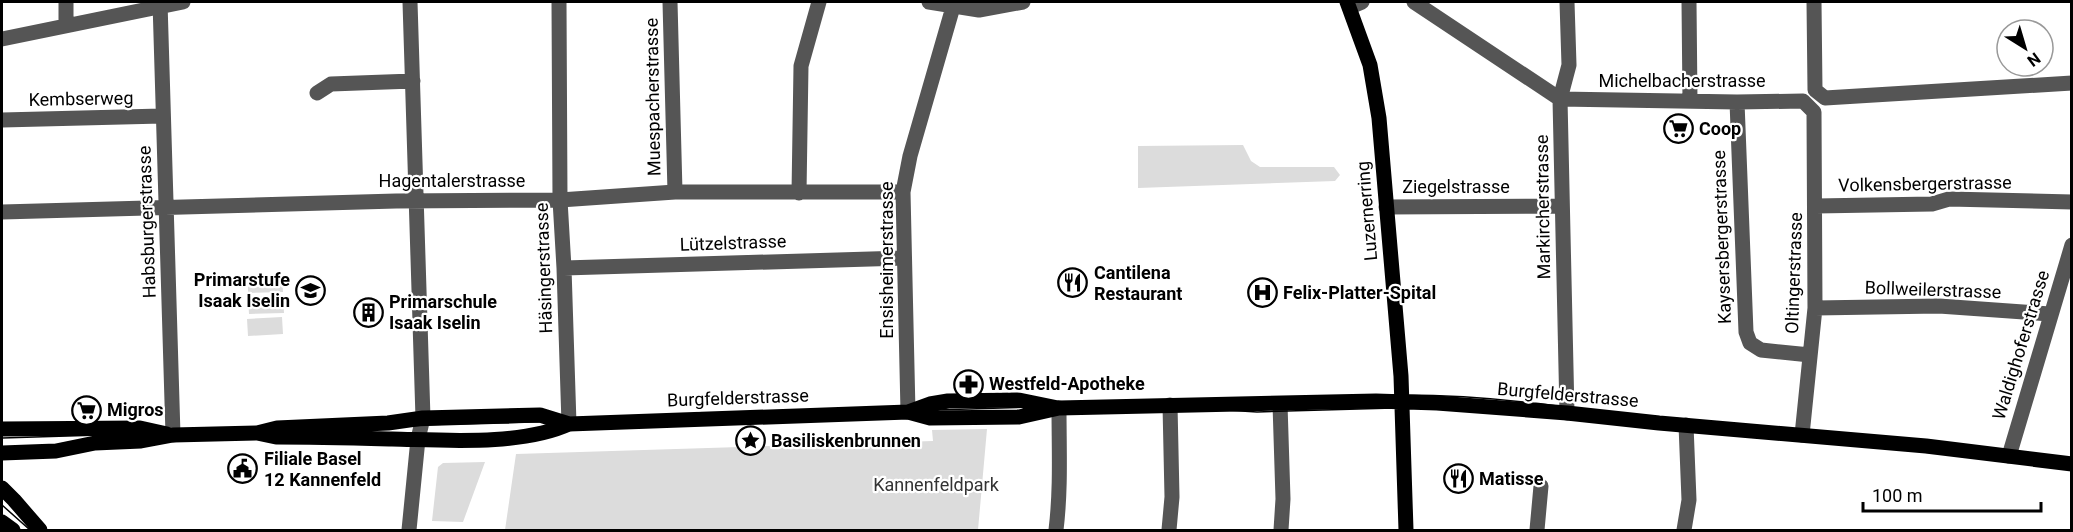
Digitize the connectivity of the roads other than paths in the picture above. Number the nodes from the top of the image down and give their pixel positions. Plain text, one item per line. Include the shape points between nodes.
1 (66, 2) edge
2 (183, 2) edge
3 (410, 2) edge
4 (559, 2) edge
5 (670, 2) edge
6 (819, 2) edge
7 (929, 2) edge
8 (1023, 2) edge
9 (1414, 2) edge
10 (1567, 2) edge
11 (1689, 2) edge
12 (1815, 2) edge
13 (1353, 3) edge
14 (160, 4) edge
15 (953, 7) junction
16 (66, 25) junction
17 (2, 39) edge
18 (412, 81) junction
19 (2072, 83) edge
20 (317, 93) dead end
21 (1560, 99) junction
22 (1814, 100) junction
23 (1690, 101) junction
24 (1737, 102) junction
25 (162, 116) junction
26 (2, 120) edge
27 (675, 192) junction
28 (903, 192) junction
29 (799, 193) junction
30 (560, 200) junction
31 (416, 201) junction
32 (2072, 202) edge
33 (1562, 206) junction
34 (1816, 206) junction
35 (1386, 207) junction
36 (167, 208) junction
37 (2, 212) edge
38 (2072, 245) edge
39 (904, 258) junction
40 (564, 268) junction
41 (1815, 308) junction
42 (2050, 314) junction
43 (1810, 355) junction
44 (1402, 401) junction
45 (1280, 404) junction
46 (1170, 405) junction
47 (1059, 408) junction
48 (908, 412) junction
49 (1567, 413) junction
50 (423, 418) junction
51 (569, 424) junction
52 (1686, 425) junction
53 (2, 429) edge
54 (257, 433) junction
55 (173, 435) junction
56 (1802, 435) junction
57 (418, 440) junction
58 (2, 453) edge
59 (2009, 456) junction
60 (2072, 464) edge
61 (1541, 486) dead end
62 (2, 489) edge
63 (2, 522) edge
64 (13, 531) edge
65 (40, 531) edge
66 (409, 531) edge
67 (1056, 531) edge
68 (1169, 531) edge
69 (1281, 531) edge
70 (1406, 531) edge
71 (1537, 531) edge
72 (1684, 531) edge

1 - 16 street
2 - 14 street
3 - 18 street
4 - 30 street, Häsingerstrasse
5 - 27 street, Muespacherstrasse
6 - 29 street via 801,66
7 - 15 street
8 - 15 street via 993,9
9 - 21 street
10 - 21 street, Markircherstrasse via 1569,65
11 - 23 street
12 - 22 street, Oltingerstrasse
13 - 35 main road, Luzernerring via 1374,86
14 - 16 street
14 - 25 street, Habsburgerstrasse
15 - 28 street, Ensisheimerstrasse
16 - 17 street
18 - 20 street via 331,84
18 - 31 street
19 - 22 street, Michelbacherstrasse
21 - 23 street, Michelbacherstrasse
21 - 33 street, Markircherstrasse
22 - 24 street, Michelbacherstrasse
22 - 34 street, Oltingerstrasse
23 - 24 street, Michelbacherstrasse
24 - 43 street, Kaysersbergerstrasse via 1746,332 1750,343 1761,350
25 - 26 street, Kembserweg
25 - 36 street, Habsburgerstrasse
27 - 29 street, Hagentalerstrasse
27 - 30 street, Hagentalerstrasse
28 - 29 street, Hagentalerstrasse
28 - 39 street, Ensisheimerstrasse
30 - 31 street, Hagentalerstrasse
30 - 40 street, Häsingerstrasse
31 - 36 street, Hagentalerstrasse
31 - 50 street
32 - 34 street, Volkensbergerstrasse via 1949,199 1932,204
33 - 35 street, Ziegelstrasse
33 - 49 street, Markircherstrasse
34 - 41 street, Oltingerstrasse
35 - 44 main road, Luzernerring
36 - 37 street, Hagentalerstrasse
36 - 55 street, Habsburgerstrasse
38 - 42 street, Waldighoferstrasse
39 - 40 street, Lützelstrasse
39 - 48 street, Ensisheimerstrasse
40 - 51 street, Häsingerstrasse
41 - 42 street, Bollweilerstrasse via 1939,306
41 - 43 street, Oltingerstrasse
42 - 59 street, Waldighoferstrasse
43 - 56 street, Oltingerstrasse
44 - 45 main road, Burgfelderstrasse
44 - 49 main road, Burgfelderstrasse
44 - 70 main road, Luzernerring
45 - 46 main road, Burgfelderstrasse
45 - 69 street
46 - 47 main road, Burgfelderstrasse
46 - 68 street
47 - 48 main road, Burgfelderstrasse via 1019,400 948,401
47 - 67 street via 1060,501
48 - 51 main road, Burgfelderstrasse
49 - 52 main road, Burgfelderstrasse
50 - 51 main road, Burgfelderstrasse via 540,415
50 - 54 main road, Burgfelderstrasse via 277,428
50 - 57 street
51 - 57 main road, Burgfelderstrasse via 526,437
52 - 56 main road, Burgfelderstrasse
52 - 72 street via 1689,500
53 - 55 main road, Burgfelderstrasse via 140,428
54 - 55 main road, Burgfelderstrasse
54 - 57 main road, Burgfelderstrasse via 276,437
55 - 58 main road, Burgfelderstrasse via 141,441 95,442 56,451
56 - 59 main road, Burgfelderstrasse
57 - 66 street
59 - 60 main road, Burgfelderstrasse
61 - 71 street
62 - 65 main road
63 - 64 main road

